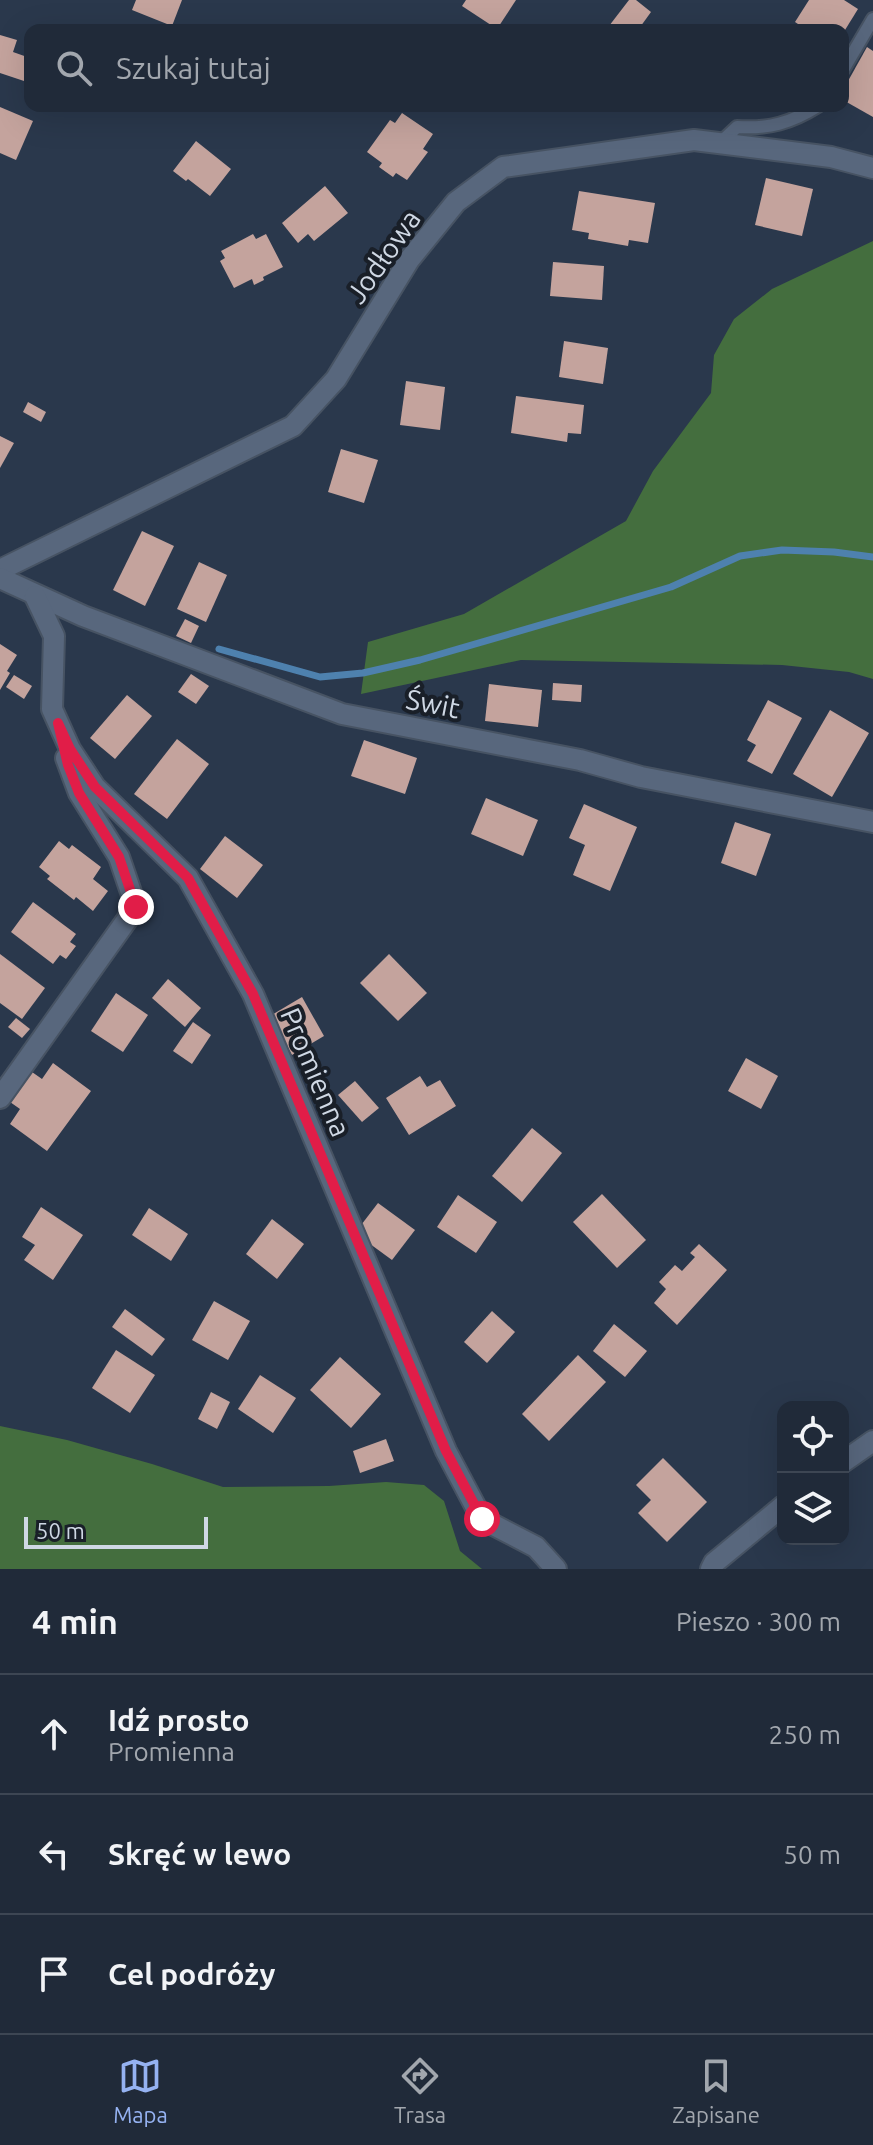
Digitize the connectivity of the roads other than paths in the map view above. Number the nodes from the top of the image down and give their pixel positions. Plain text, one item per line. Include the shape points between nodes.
1 (873, 19) edge
2 (849, 60) edge
3 (809, 112) edge
4 (720, 143) junction
5 (873, 168) edge
6 (0, 570) edge
7 (0, 578) edge
8 (35, 596) junction
9 (58, 723) junction
10 (873, 822) edge
11 (0, 1098) edge
12 (873, 1441) edge
13 (849, 1458) edge
14 (777, 1511) edge
15 (556, 1569) edge
16 (711, 1569) edge

1 - 2 lane
3 - 4 lane via 761,128 737,127
4 - 5 street, Jodłowa via 831,157
4 - 6 street, Jodłowa via 694,140 503,167 456,202 409,260 336,379 293,426
7 - 8 street, Świt
8 - 9 street, Promienna via 54,636 52,709
8 - 10 street, Świt via 342,714
9 - 11 street via 79,793 119,857 136,907
9 - 15 street, Promienna via 95,787 188,878 253,994 446,1451 482,1519 536,1547
12 - 13 street
14 - 16 street

